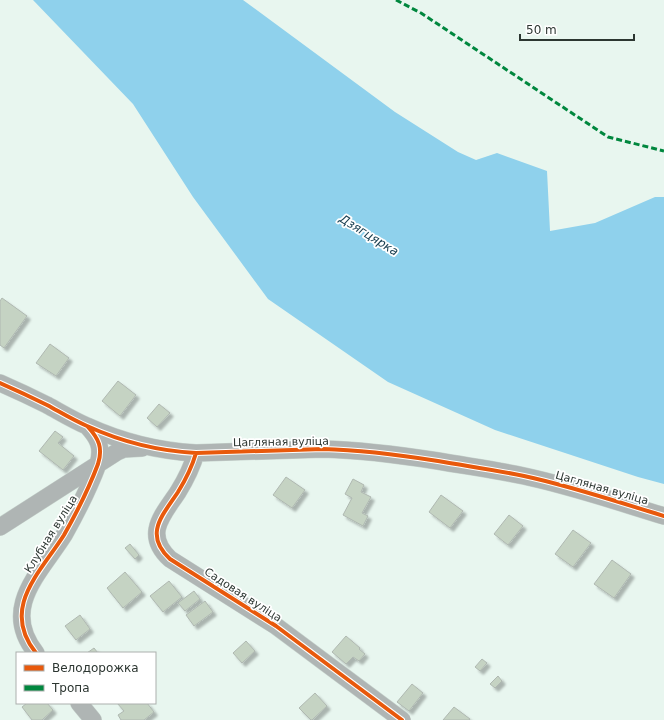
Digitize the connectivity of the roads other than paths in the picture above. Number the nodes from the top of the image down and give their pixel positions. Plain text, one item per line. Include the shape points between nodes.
1 (0, 383) edge
2 (87, 426) junction
3 (154, 448) junction
4 (196, 453) junction
5 (98, 464) junction
6 (664, 516) edge
7 (0, 527) edge
8 (35, 652) edge
9 (80, 704) edge
10 (93, 720) edge
11 (402, 720) edge

1 - 2 street, Цагляная вуліца
2 - 3 street, Цагляная вуліца
2 - 5 street, Клубная вуліца via 96,436 100,446
3 - 4 street, Цагляная вуліца
3 - 5 street via 120,450
4 - 6 street, Цагляная вуліца via 323,449 405,456 524,476
4 - 11 street, Садовая вуліца via 188,475 158,522 160,548 170,559 276,626
5 - 7 street
5 - 8 street, Клубная вуліца via 64,535 33,580 23,603 21,614 24,633
9 - 10 street

